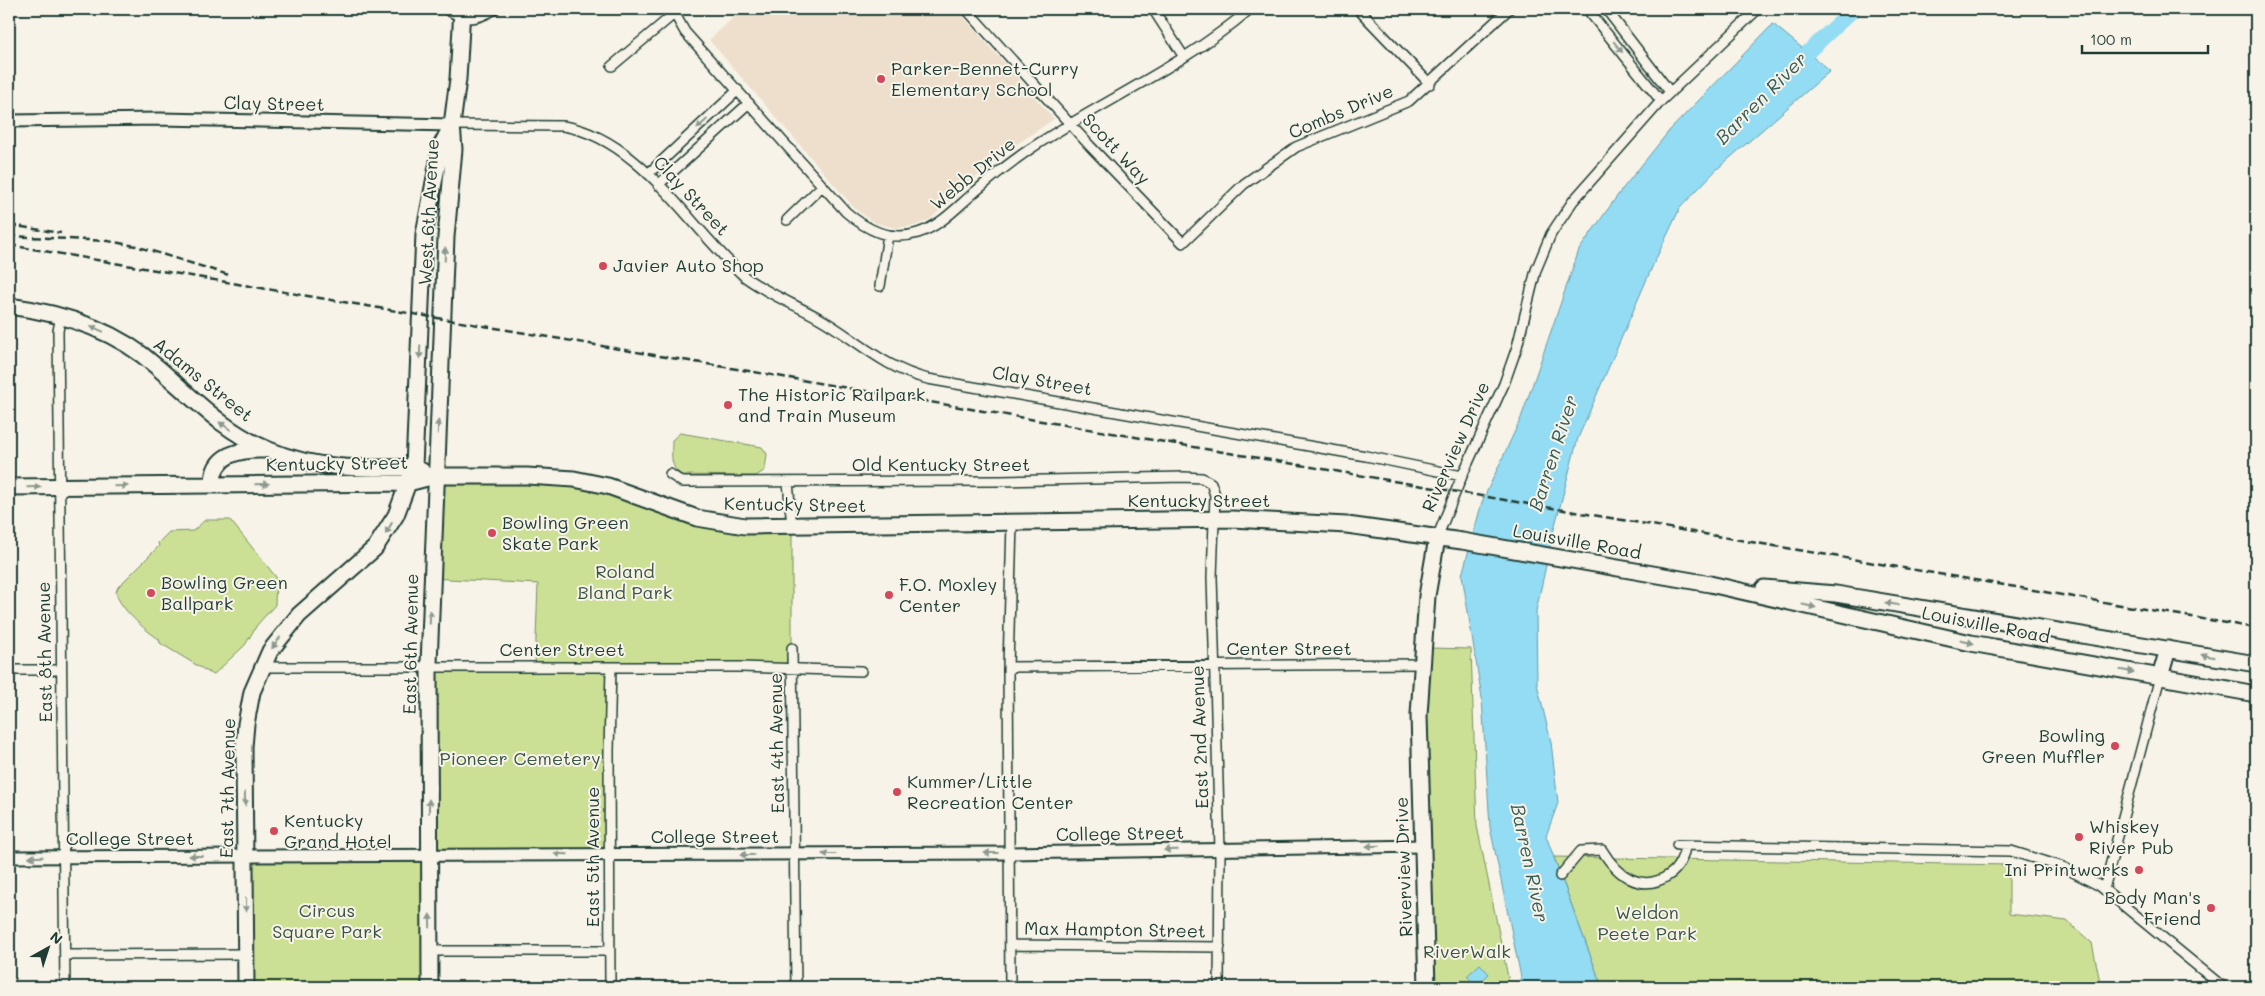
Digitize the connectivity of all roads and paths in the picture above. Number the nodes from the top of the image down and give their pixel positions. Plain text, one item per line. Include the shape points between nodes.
1 (446, 9) edge
2 (495, 9) edge
3 (966, 9) edge
4 (1153, 9) edge
5 (1250, 9) edge
6 (1358, 9) edge
7 (1509, 9) edge
8 (1587, 9) edge
9 (1606, 9) edge
10 (1758, 9) edge
11 (673, 12) edge
12 (462, 13) edge
13 (1184, 57) junction
14 (612, 66) dead end
15 (1430, 84) junction
16 (738, 90) junction
17 (1670, 92) junction
18 (1661, 101) junction
19 (749, 104) junction
20 (9, 121) edge
21 (1070, 124) junction
22 (452, 125) junction
23 (648, 174) junction
24 (658, 185) junction
25 (822, 186) junction
26 (787, 220) dead end
27 (888, 235) junction
28 (1184, 243) joint
29 (880, 286) dead end
30 (443, 302) joint
31 (9, 306) edge
32 (60, 316) junction
33 (268, 450) junction
34 (414, 467) junction
35 (670, 474) dead end
36 (435, 476) junction
37 (1462, 476) junction
38 (788, 482) junction
39 (408, 483) junction
40 (213, 485) junction
41 (1213, 485) joint
42 (59, 486) junction
43 (9, 487) edge
44 (1213, 519) junction
45 (1012, 523) junction
46 (792, 526) junction
47 (1437, 538) junction
48 (1710, 584) junction
49 (792, 648) dead end
50 (2168, 649) junction
51 (1421, 664) junction
52 (2256, 664) edge
53 (428, 665) junction
54 (1008, 666) junction
55 (1215, 666) junction
56 (261, 667) junction
57 (611, 667) junction
58 (792, 668) junction
59 (9, 670) edge
60 (61, 670) junction
61 (861, 671) dead end
62 (2160, 677) junction
63 (2256, 694) edge
64 (1422, 846) junction
65 (1220, 850) junction
66 (1009, 853) junction
67 (429, 854) junction
68 (609, 854) junction
69 (795, 854) junction
70 (64, 856) junction
71 (245, 856) junction
72 (9, 857) edge
73 (1560, 876) dead end
74 (2104, 889) junction
75 (1011, 945) junction
76 (1220, 947) junction
77 (430, 951) junction
78 (609, 952) junction
79 (246, 954) junction
80 (65, 955) junction
81 (1428, 983) edge
82 (65, 987) edge
83 (246, 987) edge
84 (430, 987) edge
85 (610, 987) edge
86 (796, 987) edge
87 (1010, 987) edge
88 (1219, 987) edge
89 (2223, 987) edge

1 - 12 street
2 - 12 street via 476,18
3 - 21 street, Scott Way
4 - 13 street
5 - 13 street, Webb Drive
6 - 15 street
7 - 15 street, Combs Drive
8 -> 18 street
9 - 17 street
10 - 17 street, Riverview Drive
11 - 14 street
11 - 16 street, Webb Drive via 686,32
12 - 22 main road, West 6th Avenue
13 - 21 street, Webb Drive
15 - 28 street, Combs Drive via 1401,105 1296,148 1244,184
16 - 19 street, Webb Drive
16 -> 23 street
17 - 18 street, Riverview Drive
18 - 37 street, Riverview Drive via 1579,195 1551,234 1536,270 1511,366
19 - 24 street
19 - 25 street, Webb Drive
20 - 22 street, Clay Street via 160,119
21 - 27 street, Webb Drive via 1007,165 934,226 909,235
21 - 28 street, Scott Way
22 - 23 street, Clay Street via 544,125 580,129 617,147
30 -> 22 main road, West 6th Avenue via 448,191 454,149
22 -> 34 main road, West 6th Avenue via 441,146 424,234
23 - 24 street, Clay Street
24 - 37 street, Clay Street via 745,277 819,318 902,372
25 - 26 street
25 - 27 street, Webb Drive via 860,223
27 - 29 street
36 -> 30 main road, East 6th Avenue
31 - 32 main road, Adams Street
33 -> 32 main road, Adams Street via 218,422 142,354 95,328
32 - 42 street, East 8th Avenue
33 - 34 main road, Adams Street via 332,467
33 - 40 main road via 245,449 230,455 215,470
34 - 36 main road, Adams Street
34 - 39 main road, East 7th Avenue
35 - 38 street, Old Kentucky Street via 682,482
36 - 39 main road, Kentucky Street
36 - 46 main road, Kentucky Street via 574,479 608,486 710,521 745,526
53 -> 36 main road, East 6th Avenue
37 - 47 street, Riverview Drive
38 - 41 street, Old Kentucky Street via 1184,477 1202,478
38 - 46 street
40 -> 39 main road, Kentucky Street
39 -> 56 main road, East 7th Avenue via 396,515 375,548 290,625
42 -> 40 main road, Kentucky Street
41 - 44 street, East 2nd Avenue
43 -> 42 main road, Kentucky Street
42 - 60 street, East 8th Avenue
44 - 45 main road, Kentucky Street
44 - 47 main road, Kentucky Street via 1326,523
44 - 55 street, East 2nd Avenue
45 - 46 main road, Kentucky Street
45 - 54 street
47 - 48 main road, Louisville Road
47 - 51 main road, Riverview Drive via 1427,596
50 -> 48 main road, Louisville Road via 1836,594
48 -> 62 main road, Louisville Road via 1971,643
49 - 58 street, East 4th Avenue
52 -> 50 main road, Louisville Road
50 - 62 main road
51 - 55 street, Center Street
51 - 64 main road, Riverview Drive via 1419,758
53 - 56 street, Center Street
53 - 57 street, Center Street
67 -> 53 main road, East 6th Avenue
54 - 55 street, Center Street
54 - 66 street
55 - 65 street, East 2nd Avenue
56 -> 71 main road, East 7th Avenue via 246,724
57 - 58 street, Center Street
57 - 68 street, East 5th Avenue
58 - 61 street, Center Street
58 - 69 street, East 4th Avenue
59 - 60 street
60 - 70 street, East 8th Avenue
62 - 63 main road, Louisville Road
62 - 74 street
64 -> 65 street, College Street
64 - 81 main road, Riverview Drive
65 -> 66 street, College Street
65 - 76 street, East 2nd Avenue
66 -> 69 street, College Street
66 - 75 street
68 -> 67 street, College Street
67 - 71 street, College Street
77 -> 67 main road, East 6th Avenue
69 -> 68 street, College Street
68 - 78 street, East 5th Avenue
69 - 86 street, East 4th Avenue
71 -> 70 street, College Street
70 -> 72 street, College Street
70 - 80 street, East 8th Avenue
71 -> 79 main road, East 7th Avenue
73 - 74 street via 1581,851 1602,850 1611,864 1642,884 1658,882 1674,872 1684,855 1681,846 2012,852 2063,867
74 - 89 street
75 - 76 street, Max Hampton Street
75 - 87 street
76 - 88 street, East 2nd Avenue
77 - 78 street
77 - 84 main road, East 6th Avenue
78 - 85 street, East 5th Avenue
79 - 80 street
79 - 83 main road, East 7th Avenue
80 - 82 street, East 8th Avenue

